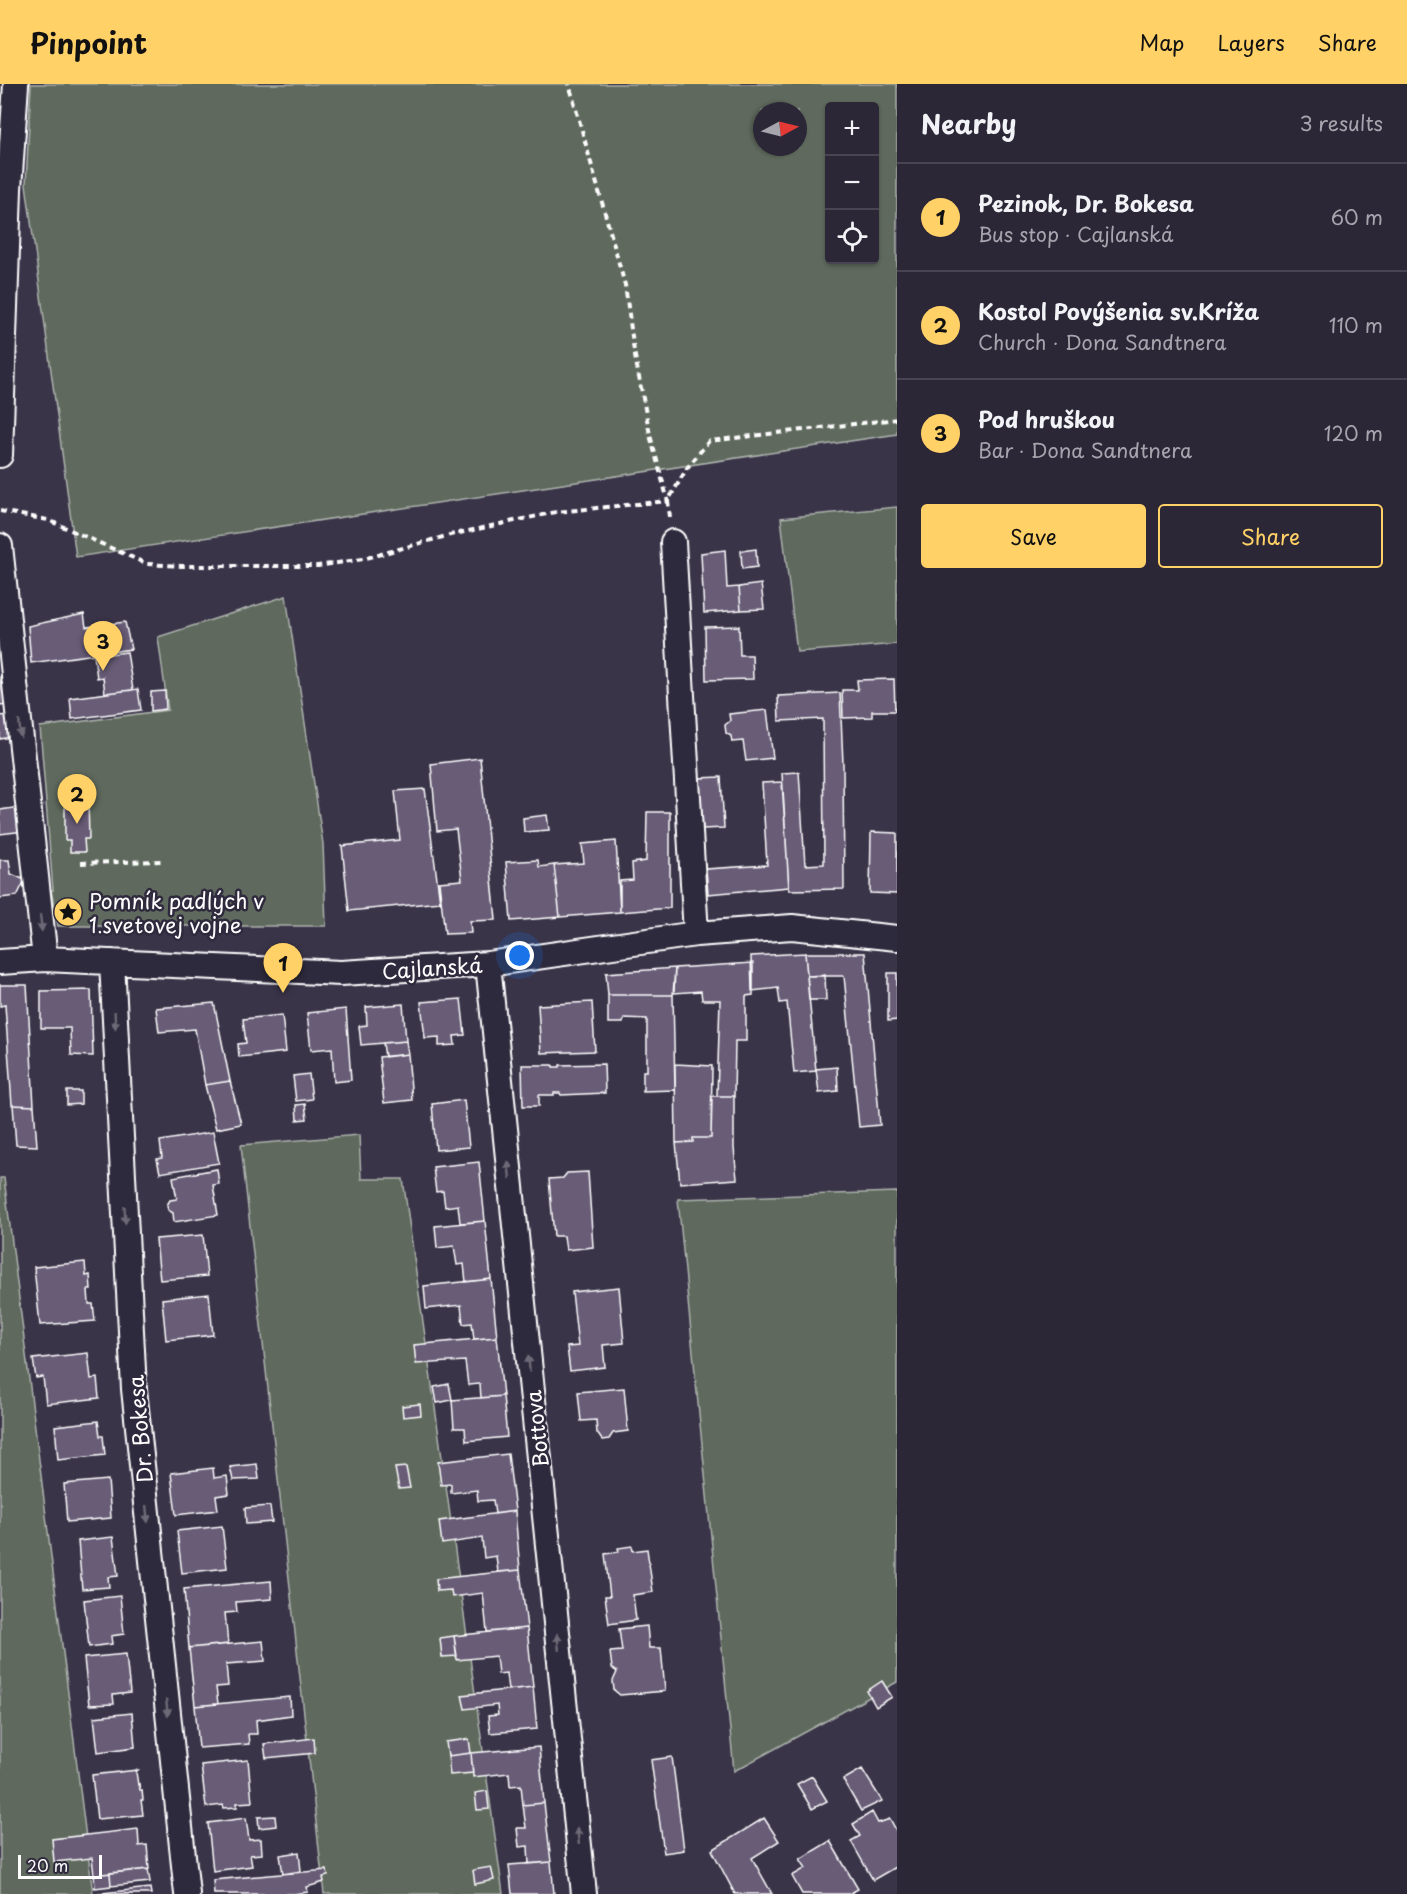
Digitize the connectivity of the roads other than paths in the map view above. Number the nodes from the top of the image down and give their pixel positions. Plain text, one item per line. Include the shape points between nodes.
1 (16, 84) edge
2 (5, 190) edge
3 (0, 455) edge
4 (672, 542) road end
5 (0, 546) edge
6 (696, 934) junction
7 (897, 938) edge
8 (45, 959) junction
9 (0, 962) edge
10 (112, 962) junction
11 (488, 964) junction
12 (187, 1894) edge
13 (584, 1894) edge

1 - 2 street
2 - 3 street
4 - 6 street
5 -> 8 street
6 - 7 street, Cajlanská via 792,927
6 - 11 street, Cajlanská
8 - 9 street, Cajlanská
8 - 10 street, Cajlanská
10 - 11 street, Cajlanská via 341,973
10 -> 12 street, Dr. Bokesa via 134,1389
13 -> 11 street, Bottova

